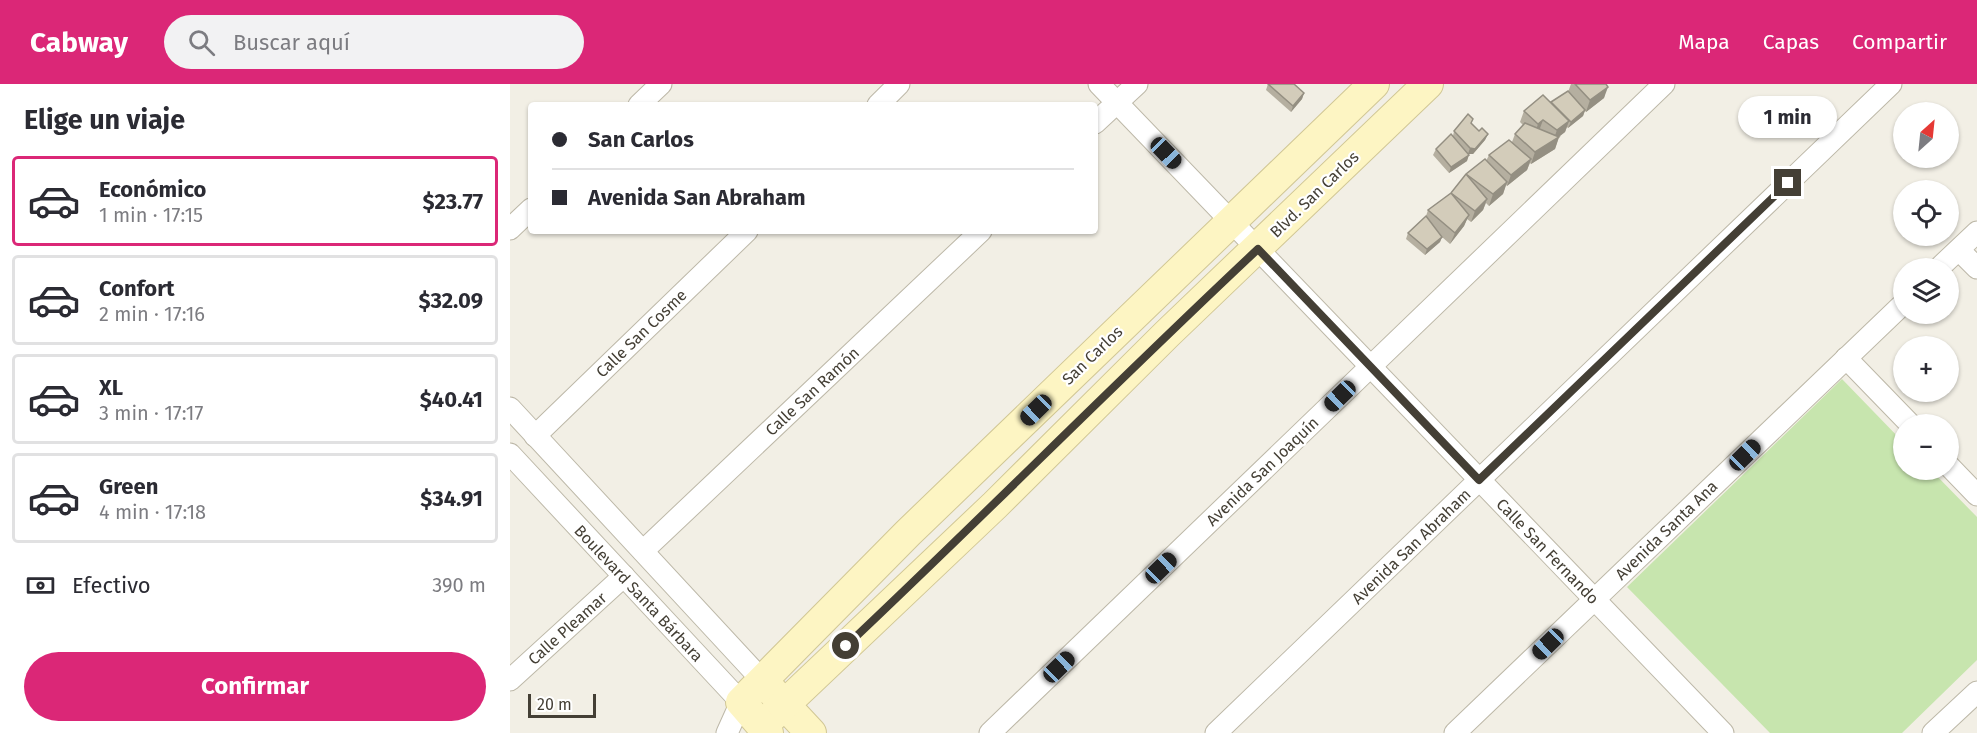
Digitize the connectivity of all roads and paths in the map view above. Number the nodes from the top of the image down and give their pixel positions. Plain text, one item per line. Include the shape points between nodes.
1 (661, 84) edge
2 (899, 84) edge
3 (1099, 84) edge
4 (1137, 84) edge
5 (1374, 84) edge
6 (1428, 84) edge
7 (1664, 84) edge
8 (1891, 84) edge
9 (642, 102) edge
10 (881, 102) edge
11 (1117, 103) junction
12 (1098, 120) edge
13 (528, 212) edge
14 (1231, 221) junction
15 (510, 229) edge
16 (1977, 232) edge
17 (744, 234) edge
18 (978, 234) edge
19 (1258, 249) junction
20 (1959, 250) junction
21 (1951, 258) edge
22 (1977, 268) edge
23 (1893, 313) edge
24 (1846, 358) junction
25 (1370, 366) junction
26 (510, 408) edge
27 (1900, 414) edge
28 (535, 435) junction
29 (510, 453) edge
30 (1959, 476) edge
31 (1479, 480) junction
32 (1977, 495) edge
33 (643, 551) junction
34 (624, 576) junction
35 (1595, 599) junction
36 (510, 680) edge
37 (762, 680) junction
38 (1977, 692) edge
39 (741, 702) junction
40 (784, 704) junction
41 (1714, 730) edge
42 (757, 731) edge
43 (727, 733) edge
44 (811, 733) edge
45 (990, 733) edge
46 (1216, 733) edge
47 (1455, 733) edge
48 (1934, 733) edge

1 - 9 street
2 - 10 street
3 - 11 street, Calle San Fernando
4 - 11 street
5 - 14 main road, San Carlos
6 - 19 main road, Blvd. San Carlos
7 - 25 street, Avenida San Joaquín
8 - 31 street, Avenida San Abraham
11 - 12 street
11 - 14 street, Calle San Fernando
13 - 15 street
14 - 19 street, Calle San Fernando
14 - 37 main road, San Carlos
16 - 20 street
17 - 28 street, Calle San Cosme
18 - 33 street, Calle San Ramón
19 - 25 street, Calle San Fernando
19 - 40 main road, Blvd. San Carlos
20 - 21 street
20 - 22 street
23 - 24 street, Avenida Santa Ana
24 - 27 street
24 - 35 street, Avenida Santa Ana
25 - 31 street, Calle San Fernando
25 - 45 street, Avenida San Joaquín
26 - 28 street, Boulevard Santa Bárbara
28 - 33 street, Boulevard Santa Bárbara
29 - 34 street, Boulevard Santa Bárbara
30 - 32 street
31 - 35 street, Calle San Fernando
31 - 46 street, Avenida San Abraham
33 - 37 street, Boulevard Santa Bárbara
34 - 36 street, Calle Pleamar
34 - 39 street, Boulevard Santa Bárbara
35 - 41 street, Calle San Fernando
35 - 47 street, Avenida Santa Ana
37 - 39 main road, San Carlos
37 - 40 main road
38 - 48 street
39 - 42 main road, Boulevard Santa Bárbara
39 - 43 street
40 - 42 main road
40 - 44 main road

